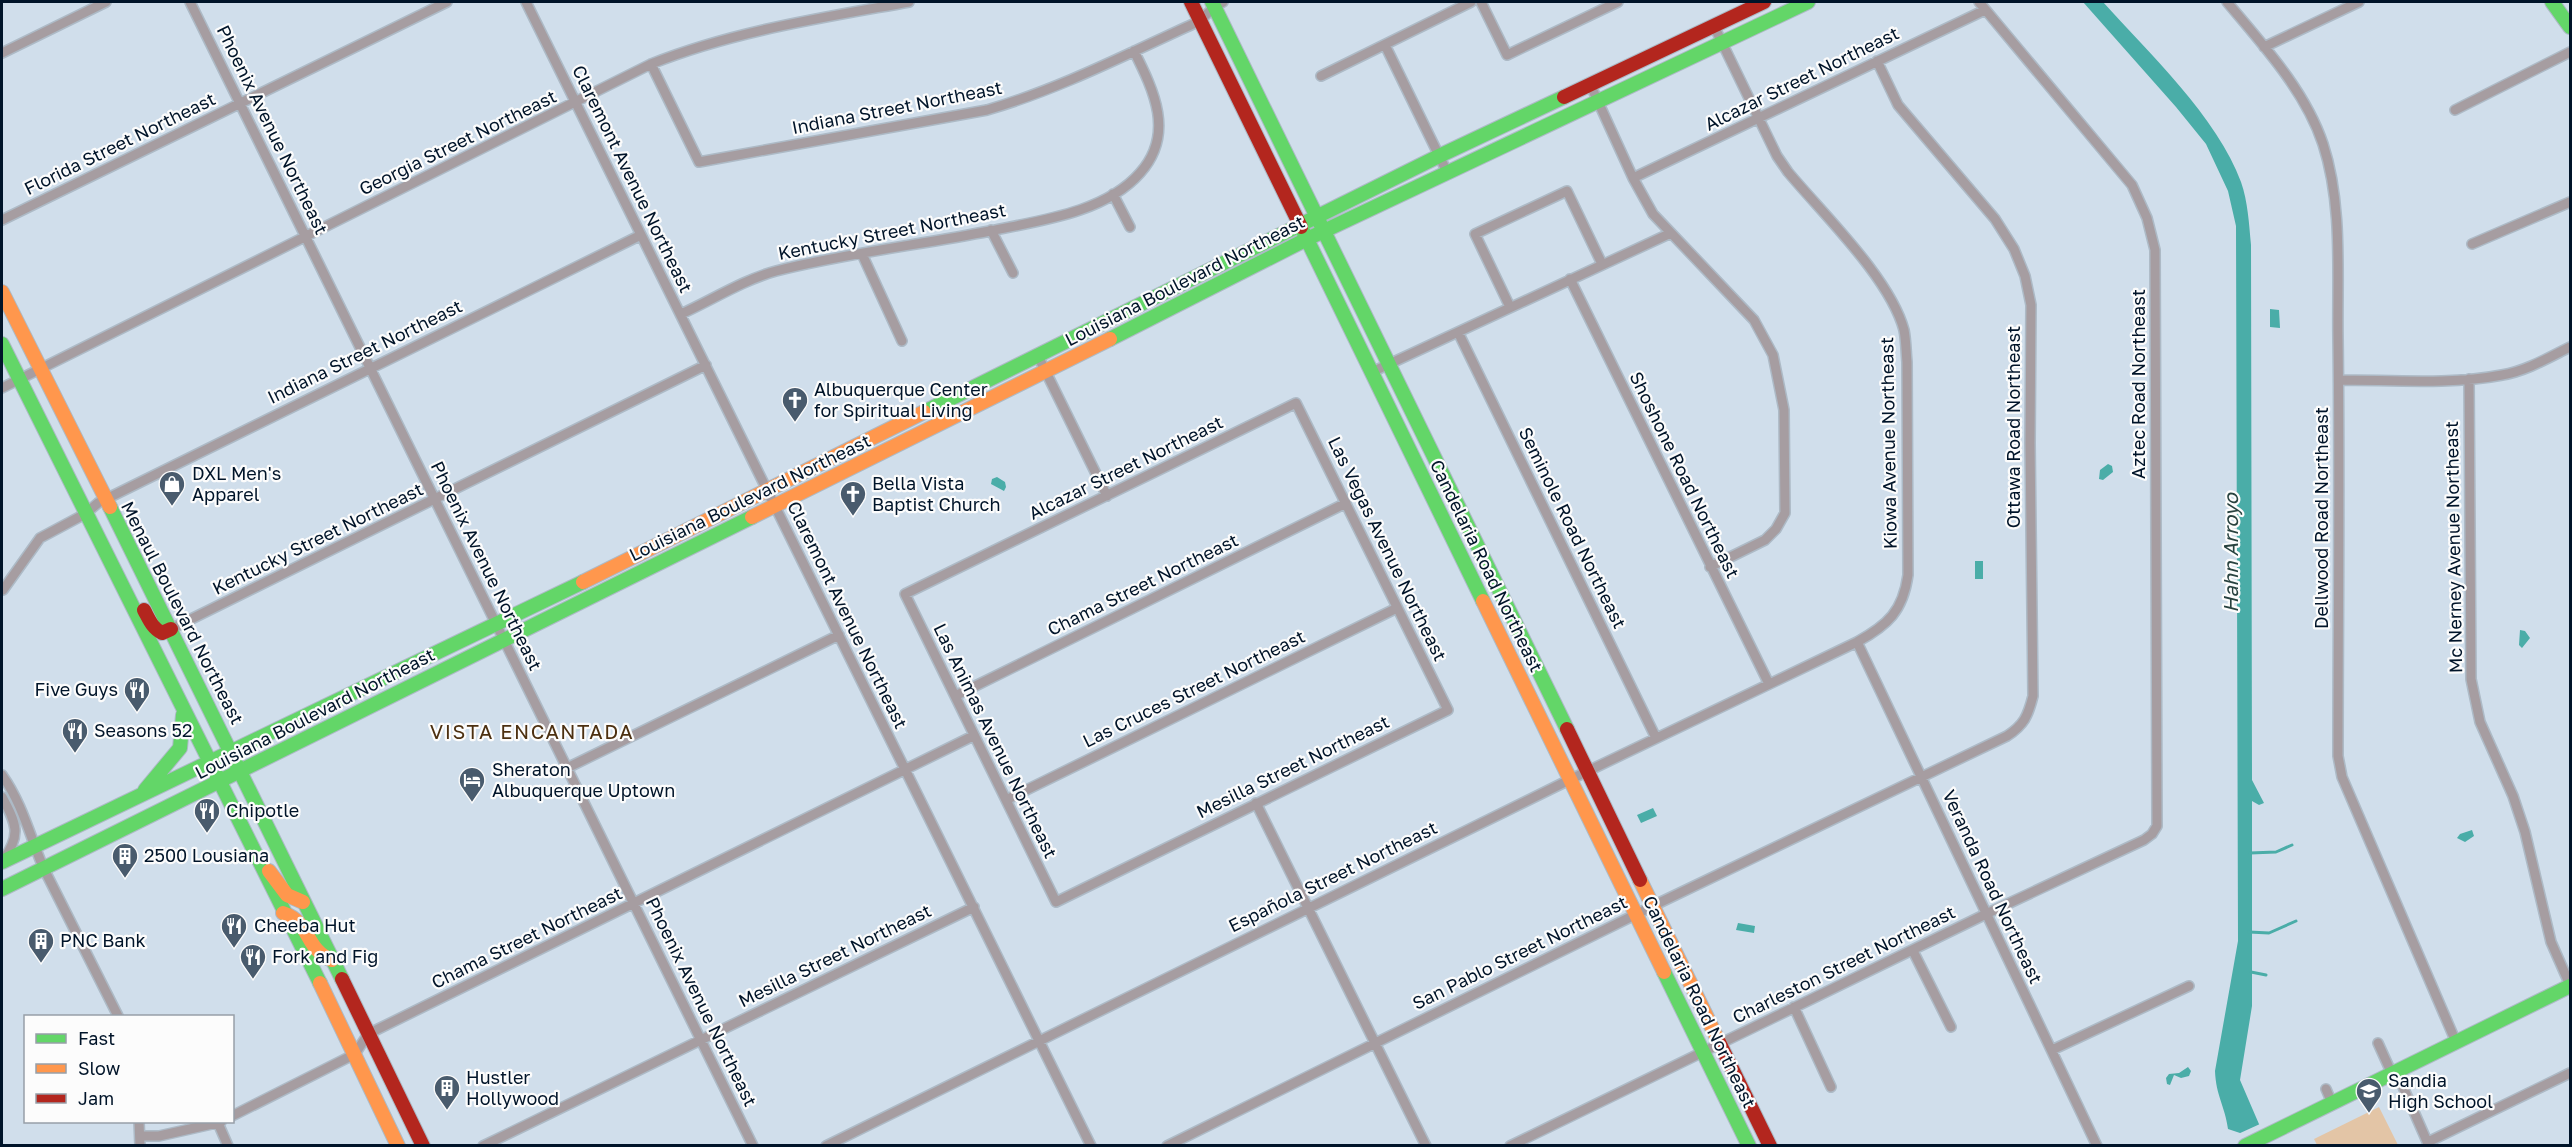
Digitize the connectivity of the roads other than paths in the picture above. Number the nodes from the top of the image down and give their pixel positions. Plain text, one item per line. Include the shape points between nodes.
1 (106, 2) edge
2 (190, 2) edge
3 (447, 2) edge
4 (526, 2) edge
5 (909, 2) edge
6 (1191, 2) edge
7 (1471, 2) edge
8 (1481, 2) edge
9 (1618, 2) edge
10 (1761, 2) edge
11 (1808, 2) edge
12 (2227, 2) edge
13 (2360, 2) edge
14 (2553, 2) edge
15 (1216, 3) edge
16 (1982, 6) edge
17 (1200, 21) junction
18 (1766, 22) junction
19 (1714, 26) junction
20 (2571, 27) edge
21 (1722, 42) junction
22 (1385, 45) junction
23 (2264, 47) junction
24 (1134, 51) junction
25 (2571, 52) edge
26 (2, 53) edge
27 (1877, 61) junction
28 (651, 64) junction
29 (1321, 76) dead end
30 (1590, 84) junction
31 (1597, 100) junction
32 (577, 102) junction
33 (239, 103) junction
34 (2456, 110) dead end
35 (1758, 118) junction
36 (1439, 156) junction
37 (1447, 172) junction
38 (1633, 178) junction
39 (1113, 194) junction
40 (2571, 202) edge
41 (1316, 217) junction
42 (2, 220) edge
43 (1300, 225) junction
44 (1130, 227) dead end
45 (991, 230) junction
46 (1323, 231) junction
47 (1671, 233) junction
48 (641, 235) junction
49 (306, 237) junction
50 (1306, 239) junction
51 (2472, 244) dead end
52 (862, 254) junction
53 (1602, 264) junction
54 (1013, 273) dead end
55 (1570, 279) junction
56 (2, 292) edge
57 (1510, 307) junction
58 (681, 314) junction
59 (1458, 332) junction
60 (902, 341) dead end
61 (2, 345) edge
62 (2571, 347) edge
63 (1038, 356) junction
64 (1389, 364) junction
65 (705, 365) junction
66 (371, 368) junction
67 (40, 369) junction
68 (1046, 372) junction
69 (1372, 372) junction
70 (18, 379) junction
71 (2469, 379) junction
72 (2339, 380) junction
73 (2, 388) edge
74 (1296, 403) joint
75 (767, 490) junction
76 (1107, 496) junction
77 (105, 500) junction
78 (435, 500) junction
79 (1346, 504) junction
80 (775, 506) junction
81 (85, 514) junction
82 (1710, 567) junction
83 (122, 587) junction
84 (2, 589) edge
85 (905, 594) joint
86 (1397, 608) junction
87 (496, 625) junction
88 (171, 629) junction
89 (839, 635) junction
90 (503, 639) junction
91 (1857, 642) junction
92 (1769, 684) junction
93 (955, 696) junction
94 (1448, 710) joint
95 (183, 711) junction
96 (974, 736) junction
97 (1656, 738) junction
98 (232, 753) junction
99 (210, 763) junction
100 (567, 768) junction
101 (906, 770) junction
102 (241, 771) junction
103 (1587, 771) junction
104 (2, 775) edge
105 (1922, 778) junction
106 (1570, 779) junction
107 (219, 783) junction
108 (139, 795) junction
109 (2, 797) edge
110 (1006, 800) junction
111 (1256, 803) junction
112 (2157, 826) joint
113 (34, 845) junction
114 (254, 854) junction
115 (2, 861) edge
116 (43, 867) junction
117 (2, 889) edge
118 (303, 902) junction
119 (1056, 902) joint
120 (634, 903) junction
121 (1653, 906) junction
122 (974, 907) junction
123 (1309, 907) junction
124 (283, 913) junction
125 (1986, 914) junction
126 (1636, 915) junction
127 (1913, 951) junction
128 (332, 960) junction
129 (318, 981) junction
130 (2189, 986) dead end
131 (2571, 986) edge
132 (1794, 1007) junction
133 (117, 1015) edge
134 (1951, 1027) dead end
135 (368, 1034) junction
136 (701, 1039) junction
137 (1040, 1040) junction
138 (1376, 1042) junction
139 (2456, 1042) junction
140 (1720, 1043) junction
141 (2378, 1043) dead end
142 (2052, 1050) junction
143 (1702, 1051) junction
144 (355, 1054) junction
145 (2394, 1072) junction
146 (2571, 1073) edge
147 (1831, 1087) dead end
148 (2326, 1089) dead end
149 (401, 1101) junction
150 (2332, 1103) junction
151 (234, 1115) edge
152 (139, 1123) edge
153 (216, 1123) edge
154 (220, 1123) edge
155 (141, 1141) edge
156 (2429, 1144) edge
157 (228, 1146) edge
158 (398, 1146) edge
159 (423, 1146) edge
160 (483, 1146) edge
161 (753, 1146) edge
162 (826, 1146) edge
163 (1091, 1146) edge
164 (1167, 1146) edge
165 (1426, 1146) edge
166 (1510, 1146) edge
167 (1749, 1146) edge
168 (1770, 1146) edge
169 (2097, 1146) edge
170 (2245, 1146) edge

1 - 26 street
2 - 33 street, Phoenix Avenue Northeast
3 - 33 street, Florida Street Northeast
4 - 32 street, Claremont Avenue Northeast
5 - 28 street, Georgia Street Northeast via 742,33
6 - 17 main road, Candelaria Road Northeast
7 - 22 street
8 - 9 street via 1507,55
10 - 18 street
10 - 19 main road, Louisiana Boulevard Northeast
11 - 18 main road, Louisiana Boulevard Northeast
12 - 23 street, Dellwood Road Northeast
13 - 23 street
14 - 20 main road
15 - 17 street, Indiana Street Northeast
15 - 41 main road, Candelaria Road Northeast
16 - 27 street, Alcazar Street Northeast
16 - 112 street, Aztec Road Northeast via 2132,185 2147,218 2154,250
17 - 24 street, Indiana Street Northeast
17 - 43 main road, Candelaria Road Northeast
18 - 21 main road, Louisiana Boulevard Northeast
19 - 21 street, Kiowa Avenue Northeast
19 - 30 main road, Louisiana Boulevard Northeast
21 - 31 main road, Louisiana Boulevard Northeast
21 - 35 street, Kiowa Avenue Northeast
22 - 29 street
22 - 36 street
23 - 72 street, Dellwood Road Northeast via 2304,104 2323,142 2335,189
24 - 28 street, Indiana Street Northeast via 1053,89 987,110 699,162
24 - 39 street, Kentucky Street Northeast via 1155,97 1158,129 1150,158 1141,172
25 - 34 street
27 - 35 street, Alcazar Street Northeast
27 - 105 street, Ottawa Road Northeast via 1898,105 1995,219 2014,249 2031,305 2033,696 2028,717 2020,728
28 - 32 street, Georgia Street Northeast
30 - 31 street
30 - 36 main road, Louisiana Boulevard Northeast
31 - 37 main road, Louisiana Boulevard Northeast
31 - 38 street
32 - 48 street, Claremont Avenue Northeast
32 - 49 street, Georgia Street Northeast
33 - 42 street, Florida Street Northeast
33 - 49 street, Phoenix Avenue Northeast
35 - 38 street, Alcazar Street Northeast
35 - 91 street, Kiowa Avenue Northeast via 1788,172 1878,278 1904,331 1906,594 1896,612 1878,630
36 - 37 street
36 - 41 main road, Louisiana Boulevard Northeast
37 - 46 main road, Louisiana Boulevard Northeast
38 - 47 street via 1653,214
39 - 44 street
39 - 45 street, Kentucky Street Northeast via 1058,217
40 - 51 street
41 - 43 main road, Louisiana Boulevard Northeast
41 - 46 main road, Candelaria Road Northeast
43 - 50 main road, Candelaria Road Northeast
43 - 63 main road, Louisiana Boulevard Northeast
45 - 52 street, Kentucky Street Northeast
45 - 54 street
46 - 50 main road, Louisiana Boulevard Northeast
46 - 64 main road, Candelaria Road Northeast
47 - 53 street
47 - 82 street via 1754,320 1766,338 1779,377 1784,410 1785,513 1765,540
48 - 58 street, Claremont Avenue Northeast
48 - 66 street, Indiana Street Northeast
49 - 66 street, Phoenix Avenue Northeast
49 - 67 street, Georgia Street Northeast
50 - 68 main road, Louisiana Boulevard Northeast
50 - 69 main road, Candelaria Road Northeast
52 - 58 street, Kentucky Street Northeast via 774,272
52 - 60 street
53 - 55 street
53 - 57 street via 1567,191 1475,234
55 - 57 street
55 - 82 street, Shoshone Road Northeast
56 - 67 main road, Menaul Boulevard Northeast
57 - 59 street
58 - 65 street, Claremont Avenue Northeast
59 - 64 street
59 - 97 street, Seminole Road Northeast
61 - 70 main road
62 - 71 street via 2523,369
63 - 68 street
63 - 75 main road, Louisiana Boulevard Northeast
64 - 69 street
64 - 103 main road, Candelaria Road Northeast
65 - 75 street, Claremont Avenue Northeast
65 - 78 street, Kentucky Street Northeast
66 - 77 street, Indiana Street Northeast
66 - 78 street, Phoenix Avenue Northeast
67 - 70 street, Georgia Street Northeast
67 - 77 main road, Menaul Boulevard Northeast
68 - 76 street
68 - 80 main road, Louisiana Boulevard Northeast
69 - 106 main road, Candelaria Road Northeast
70 - 73 street, Georgia Street Northeast
70 - 81 main road
71 - 72 street
71 - 131 street, Mc Nerney Avenue Northeast via 2469,658 2473,690 2480,722 2525,832 2551,942
72 - 139 street, Dellwood Road Northeast via 2338,756 2342,777
74 - 76 street, Alcazar Street Northeast
74 - 79 street, Las Vegas Avenue Northeast
75 - 80 street, Claremont Avenue Northeast
75 - 87 main road, Louisiana Boulevard Northeast
76 - 85 street, Alcazar Street Northeast
77 - 81 street, Indiana Street Northeast
77 - 88 main road, Menaul Boulevard Northeast
78 - 87 street, Phoenix Avenue Northeast
78 - 88 street, Kentucky Street Northeast
79 - 86 street, Las Vegas Avenue Northeast
79 - 93 street, Chama Street Northeast
80 - 89 street, Claremont Avenue Northeast
80 - 90 main road, Louisiana Boulevard Northeast
81 - 83 main road
81 - 84 street, Indiana Street Northeast via 40,538
82 - 92 street, Shoshone Road Northeast
83 - 88 main road via 138,600 157,631
83 - 95 main road
85 - 93 street, Las Animas Avenue Northeast
86 - 94 street, Las Vegas Avenue Northeast
86 - 110 street, Las Cruces Street Northeast
87 - 90 street, Phoenix Avenue Northeast
87 - 98 main road, Louisiana Boulevard Northeast
88 - 98 main road, Menaul Boulevard Northeast
89 - 100 street
89 - 101 street, Claremont Avenue Northeast
90 - 100 street, Phoenix Avenue Northeast
90 - 102 main road, Louisiana Boulevard Northeast
91 - 92 street, Española Street Northeast
91 - 105 street, Veranda Road Northeast
92 - 97 street, Española Street Northeast
93 - 96 street, Las Animas Avenue Northeast
94 - 111 street, Mesilla Street Northeast
95 - 99 main road
95 - 108 main road via 180,748
96 - 101 street, Chama Street Northeast
96 - 110 street, Las Animas Avenue Northeast
97 - 103 street, Española Street Northeast
98 - 99 main road, Louisiana Boulevard Northeast
98 - 102 main road, Menaul Boulevard Northeast
99 - 107 main road
99 - 108 main road, Louisiana Boulevard Northeast
100 - 120 street, Phoenix Avenue Northeast
101 - 120 street, Chama Street Northeast
101 - 122 street, Claremont Avenue Northeast
102 - 107 main road, Louisiana Boulevard Northeast
102 - 118 main road, Menaul Boulevard Northeast
103 - 106 street, Española Street Northeast
103 - 121 main road, Candelaria Road Northeast
104 - 113 street
105 - 121 street, San Pablo Street Northeast
105 - 125 street, Veranda Road Northeast
106 - 123 street, Española Street Northeast
106 - 126 main road, Candelaria Road Northeast
107 - 114 main road
107 - 116 main road, Louisiana Boulevard Northeast
108 - 113 main road, Louisiana Boulevard Northeast
109 - 115 street via 16,836
110 - 119 street, Las Animas Avenue Northeast
111 - 119 street, Mesilla Street Northeast
111 - 123 street
112 - 125 street, Charleston Street Northeast via 2144,840
113 - 115 main road, Louisiana Boulevard Northeast
113 - 116 street
114 - 118 main road via 285,895
114 - 124 main road
116 - 117 main road, Louisiana Boulevard Northeast
116 - 133 street
118 - 128 main road, Menaul Boulevard Northeast
120 - 135 street, Chama Street Northeast
120 - 136 street, Phoenix Avenue Northeast
121 - 126 street, San Pablo Street Northeast
121 - 140 main road, Candelaria Road Northeast
122 - 136 street, Mesilla Street Northeast
122 - 137 street, Claremont Avenue Northeast
123 - 137 street, Española Street Northeast
123 - 138 street
124 - 128 main road via 302,921 316,951
124 - 129 main road
125 - 127 street, Charleston Street Northeast
125 - 142 street, Veranda Road Northeast
126 - 138 street, San Pablo Street Northeast
126 - 143 main road, Candelaria Road Northeast
127 - 132 street, Charleston Street Northeast
127 - 134 street
128 - 135 main road, Menaul Boulevard Northeast
129 - 135 main road via 336,1001 351,1028
129 - 144 main road
130 - 142 street
131 - 139 main road
132 - 140 street, Charleston Street Northeast
132 - 147 street
135 - 144 street
135 - 149 main road, Menaul Boulevard Northeast
136 - 160 street, Mesilla Street Northeast
136 - 161 street, Phoenix Avenue Northeast
137 - 162 street, Española Street Northeast
137 - 163 street, Claremont Avenue Northeast
138 - 164 street, San Pablo Street Northeast
138 - 165 street
139 - 145 main road
140 - 143 street, Charleston Street Northeast
140 - 168 main road, Candelaria Road Northeast
141 - 145 street
142 - 169 street, Veranda Road Northeast
143 - 166 street, Charleston Street Northeast
143 - 167 main road, Candelaria Road Northeast
144 - 149 main road via 373,1063 386,1087
144 - 151 street
144 - 158 main road
145 - 150 main road
145 - 156 street
146 - 156 street
148 - 150 street
149 - 159 main road, Menaul Boulevard Northeast
150 - 170 main road
152 - 155 street
153 - 155 street
154 - 157 street

